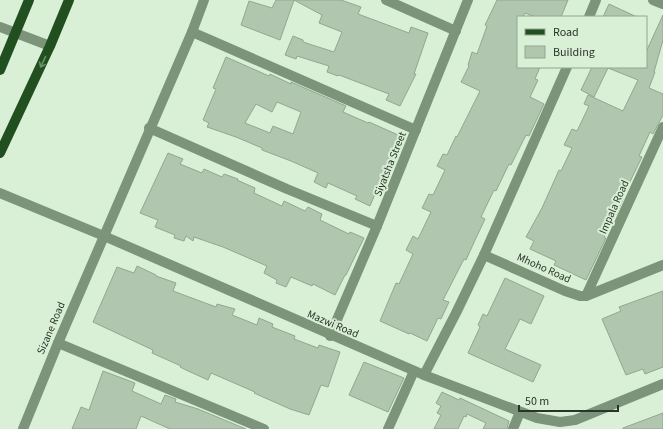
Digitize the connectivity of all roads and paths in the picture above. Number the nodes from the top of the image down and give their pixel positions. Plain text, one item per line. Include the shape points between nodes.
1 (29, 0) edge
2 (69, 0) edge
3 (204, 0) edge
4 (386, 0) edge
5 (468, 0) edge
6 (596, 0) edge
7 (653, 0) edge
8 (663, 4) edge
9 (589, 16) edge
10 (0, 27) edge
11 (456, 31) junction
12 (15, 32) junction
13 (192, 32) junction
14 (50, 46) junction
15 (567, 68) edge
16 (0, 70) edge
17 (663, 127) edge
18 (150, 128) junction
19 (416, 130) junction
20 (0, 153) edge
21 (0, 193) edge
22 (377, 226) junction
23 (104, 236) junction
24 (484, 255) junction
25 (663, 265) edge
26 (586, 296) junction
27 (330, 336) junction
28 (58, 343) junction
29 (414, 370) junction
30 (424, 376) junction
31 (663, 384) edge
32 (520, 412) junction
33 (23, 429) edge
34 (264, 429) edge
35 (388, 429) edge
36 (513, 429) edge

1 - 12 main road
2 - 14 main road
3 - 13 street, Sizane Road
4 - 11 street
5 - 11 street, Siyatsha Street
6 - 9 street
7 - 8 street
10 - 12 street
11 - 19 street, Siyatsha Street
12 - 14 street
12 - 16 main road
13 - 18 street, Sizane Road
13 - 19 street
14 -> 20 main road
15 - 24 street
17 - 26 street, Impala Road
18 - 22 street
18 - 23 street, Sizane Road
19 - 22 street, Siyatsha Street
21 - 23 street, Mazwi Road
22 - 27 street, Siyatsha Street
23 - 27 street, Mazwi Road
23 - 28 street, Sizane Road
24 - 26 street, Mhoho Road via 565,292
24 - 30 street
25 - 26 street
27 - 29 street, Mazwi Road
28 - 33 street, Sizane Road
28 - 34 street
29 - 30 street, Mazwi Road
29 - 35 street
30 - 32 street, Mazwi Road
31 - 32 street, Mazwi Road via 575,420 547,421
32 - 36 street

